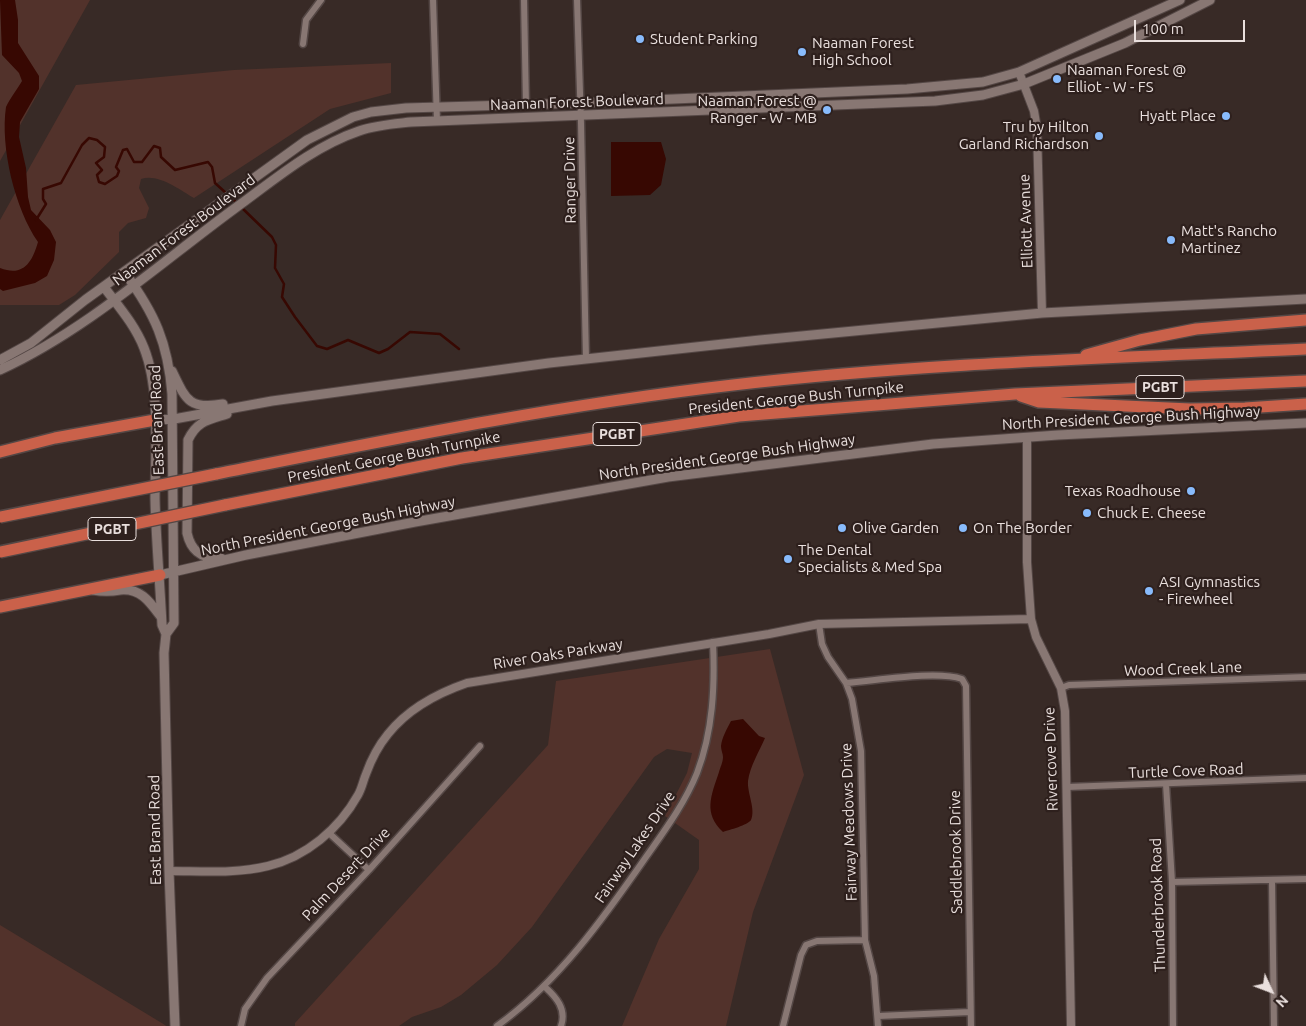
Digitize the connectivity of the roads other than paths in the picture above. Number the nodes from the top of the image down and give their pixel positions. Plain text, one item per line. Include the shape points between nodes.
1 (321, 0) edge
2 (433, 0) edge
3 (524, 0) edge
4 (576, 0) edge
5 (1180, 0) edge
6 (1210, 0) edge
7 (1137, 19) junction
8 (1125, 43) junction
9 (303, 44) dead end
10 (1019, 72) junction
11 (1024, 84) junction
12 (905, 89) junction
13 (904, 102) junction
14 (580, 103) junction
15 (526, 105) junction
16 (437, 107) junction
17 (581, 116) junction
18 (437, 121) junction
19 (309, 139) junction
20 (317, 150) junction
21 (125, 273) junction
22 (133, 285) junction
23 (104, 288) junction
24 (1306, 299) edge
25 (114, 300) junction
26 (1042, 313) junction
27 (1306, 320) edge
28 (1306, 349) edge
29 (0, 360) edge
30 (586, 360) junction
31 (1066, 360) junction
32 (170, 366) junction
33 (0, 370) edge
34 (1306, 381) edge
35 (1014, 394) junction
36 (272, 401) junction
37 (1306, 404) edge
38 (174, 419) junction
39 (155, 420) junction
40 (1306, 423) edge
41 (1027, 437) junction
42 (0, 452) edge
43 (0, 518) edge
44 (0, 552) edge
45 (246, 555) junction
46 (173, 572) junction
47 (160, 575) junction
48 (90, 589) junction
49 (0, 607) edge
50 (161, 618) junction
51 (1031, 619) junction
52 (819, 624) junction
53 (166, 634) junction
54 (713, 642) junction
55 (1306, 677) edge
56 (846, 683) junction
57 (1061, 688) junction
58 (480, 746) dead end
59 (1306, 778) edge
60 (1166, 784) junction
61 (1067, 787) junction
62 (329, 833) junction
63 (369, 870) junction
64 (169, 871) junction
65 (1306, 879) edge
66 (1272, 881) junction
67 (1172, 882) junction
68 (866, 940) junction
69 (544, 986) junction
70 (970, 1012) junction
71 (878, 1016) junction
72 (175, 1026) edge
73 (241, 1026) edge
74 (497, 1026) edge
75 (561, 1026) edge
76 (783, 1026) edge
77 (878, 1026) edge
78 (971, 1026) edge
79 (1071, 1026) edge
80 (1173, 1026) edge
81 (1274, 1026) edge

1 - 9 street via 306,20
2 - 16 street
3 - 15 street
4 - 14 street, Ranger Drive
5 - 7 main road, Naaman Forest Boulevard
6 - 8 main road, Naaman Forest Boulevard
7 - 8 main road
7 - 10 main road, Naaman Forest Boulevard
8 - 11 main road, Naaman Forest Boulevard
10 - 11 street, Elliott Avenue
10 - 12 main road, Naaman Forest Boulevard via 983,82
11 - 13 main road, Naaman Forest Boulevard via 963,99
11 - 26 street, Elliott Avenue via 1037,129
12 - 13 main road
12 - 14 main road, Naaman Forest Boulevard
13 - 17 main road, Naaman Forest Boulevard
14 - 15 main road, Naaman Forest Boulevard
14 - 17 street, Ranger Drive
15 - 16 main road, Naaman Forest Boulevard
16 - 18 street
16 - 19 main road, Naaman Forest Boulevard via 371,112
17 - 18 main road, Naaman Forest Boulevard
17 - 30 street, Ranger Drive
18 - 20 main road, Naaman Forest Boulevard via 381,125
19 - 20 main road
19 - 21 main road, Naaman Forest Boulevard
20 - 22 main road, Naaman Forest Boulevard
21 - 22 main road, East Brand Road
21 - 23 main road, Naaman Forest Boulevard
22 - 25 main road, Naaman Forest Boulevard
22 - 32 main road, East Brand Road via 157,324
23 - 25 main road, East Brand Road
23 - 29 main road, Naaman Forest Boulevard via 31,343
24 - 26 main road
25 - 33 main road, Naaman Forest Boulevard via 61,336
25 - 39 main road, East Brand Road via 134,328 146,354 151,372
26 - 30 main road
27 - 31 highway via 1196,329
28 - 31 highway, President George Bush Turnpike / PGBT
30 - 36 main road
31 - 43 highway, President George Bush Turnpike / PGBT, bridge via 856,373 651,395 490,420
32 - 36 main road via 186,397 201,406 266,398
32 - 38 main road, East Brand Road
34 - 35 highway, President George Bush Turnpike / PGBT
35 - 37 highway via 1039,402 1148,408
35 - 44 highway, President George Bush Turnpike / PGBT, bridge via 739,416 462,458
36 - 38 main road
36 - 45 main road via 203,423 188,440 187,533 190,544 197,553 207,557
38 - 39 main road
38 - 46 main road, East Brand Road
39 - 42 highway via 54,438
39 - 47 main road, East Brand Road
40 - 41 main road, North President George Bush Highway
41 - 45 main road, North President George Bush Highway via 898,448 668,477
41 - 51 street, Rivercove Drive via 1027,562
45 - 46 main road, North President George Bush Highway
46 - 47 main road, North President George Bush Highway
46 - 53 main road, East Brand Road via 174,623
47 - 48 highway
47 - 50 main road, East Brand Road
48 - 49 highway
48 - 50 main road via 105,593 138,592
50 - 53 main road, East Brand Road
51 - 52 street, River Oaks Parkway
51 - 57 street, Rivercove Drive via 1036,637
52 - 54 street, River Oaks Parkway
52 - 56 street, Fairway Meadows Drive via 822,644
53 - 64 main road, East Brand Road
54 - 62 street, River Oaks Parkway via 476,681 448,689 414,710 388,734 359,794
54 - 69 street, Fairway Lakes Drive via 714,683 707,740 684,801 622,892 580,947
55 - 57 street, Wood Creek Lane via 1069,685
56 - 68 street, Fairway Meadows Drive via 852,698 861,751
56 - 70 street, Saddlebrook Drive via 954,676 962,679 966,686
57 - 61 street, Rivercove Drive via 1065,711
58 - 63 street, Palm Desert Drive
59 - 60 street, Turtle Cove Road
60 - 61 street, Turtle Cove Road
60 - 67 street, Thunderbrook Road
61 - 79 street, Rivercove Drive
62 - 63 street
62 - 64 street, River Oaks Parkway via 311,847 268,866 241,870
63 - 73 street, Palm Desert Drive via 266,978 245,1009
64 - 72 main road, East Brand Road
65 - 66 street
66 - 67 street
66 - 81 street
67 - 80 street, Thunderbrook Road
68 - 71 street, Fairway Meadows Drive
68 - 76 street via 817,941 806,945 800,955
69 - 74 street, Fairway Lakes Drive
69 - 75 street via 560,1004
70 - 71 street
70 - 78 street, Saddlebrook Drive
71 - 77 street, Fairway Meadows Drive

